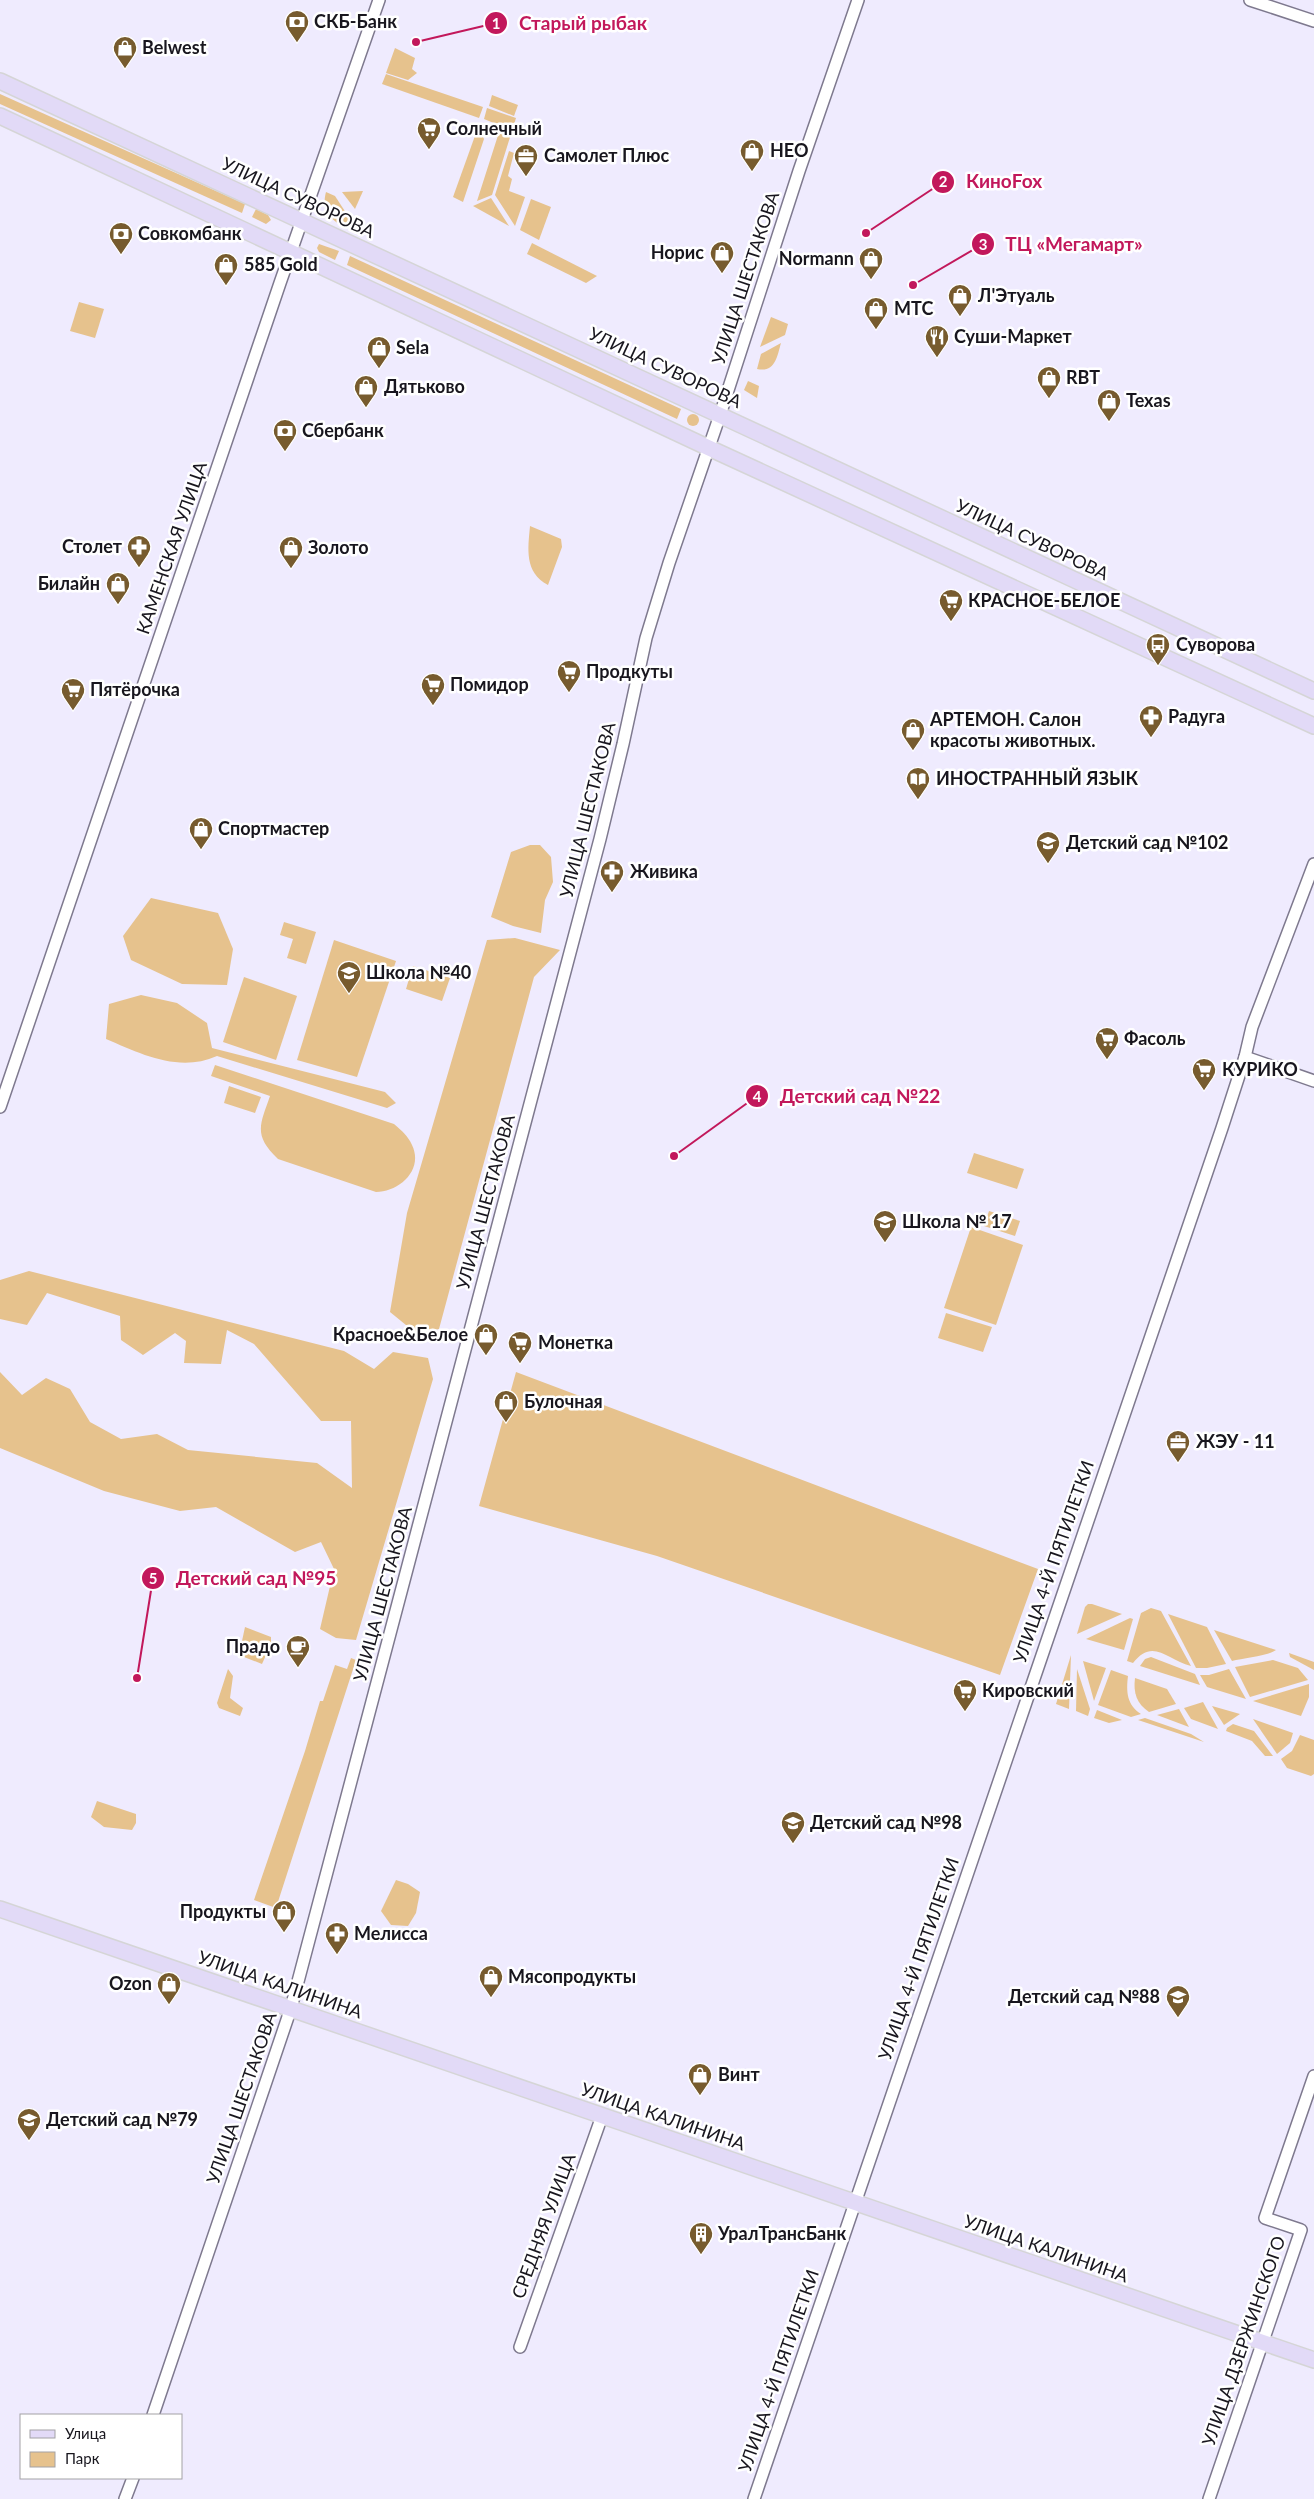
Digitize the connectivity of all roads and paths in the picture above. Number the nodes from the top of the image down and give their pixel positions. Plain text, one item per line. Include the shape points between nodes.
1 (379, 0) edge
2 (858, 0) edge
3 (1250, 0) edge
4 (1314, 21) edge
5 (0, 81) edge
6 (0, 116) edge
7 (302, 221) junction
8 (291, 253) junction
9 (720, 415) junction
10 (709, 448) junction
11 (1314, 691) edge
12 (1314, 726) edge
13 (1314, 864) edge
14 (1245, 1057) junction
15 (1314, 1081) edge
16 (0, 1107) edge
17 (0, 1909) edge
18 (290, 2008) junction
19 (1314, 2076) edge
20 (602, 2116) junction
21 (855, 2204) junction
22 (1262, 2342) junction
23 (520, 2347) dead end
24 (1314, 2360) edge
25 (154, 2414) edge
26 (132, 2479) edge
27 (126, 2499) edge
28 (754, 2499) edge
29 (1209, 2499) edge

1 - 7 street, КАМЕНСКАЯ УЛИЦА
2 - 9 street, УЛИЦА ШЕСТАКОВА
3 - 4 street
5 - 7 main road, УЛИЦА СУВОРОВА
6 - 8 main road
7 - 8 street, КАМЕНСКАЯ УЛИЦА
7 - 9 main road, УЛИЦА СУВОРОВА
8 - 10 main road
8 - 16 street, КАМЕНСКАЯ УЛИЦА
9 - 10 street, УЛИЦА ШЕСТАКОВА
9 - 11 main road, УЛИЦА СУВОРОВА
10 - 12 main road
10 - 18 street, УЛИЦА ШЕСТАКОВА via 646,638 597,848
13 - 14 street, УЛИЦА 4-Й ПЯТИЛЕТКИ via 1252,1027
14 - 15 street
14 - 21 street, УЛИЦА 4-Й ПЯТИЛЕТКИ
17 - 18 main road, УЛИЦА КАЛИНИНА
18 - 20 main road, УЛИЦА КАЛИНИНА
18 - 25 street, УЛИЦА ШЕСТАКОВА
19 - 22 street, УЛИЦА ДЗЕРЖИНСКОГО via 1265,2218 1300,2230
20 - 21 main road, УЛИЦА КАЛИНИНА
20 - 23 street, СРЕДНЯЯ УЛИЦА
21 - 22 main road, УЛИЦА КАЛИНИНА
21 - 28 street, УЛИЦА 4-Й ПЯТИЛЕТКИ
22 - 24 main road, УЛИЦА КАЛИНИНА
22 - 29 street, УЛИЦА ДЗЕРЖИНСКОГО
26 - 27 street

